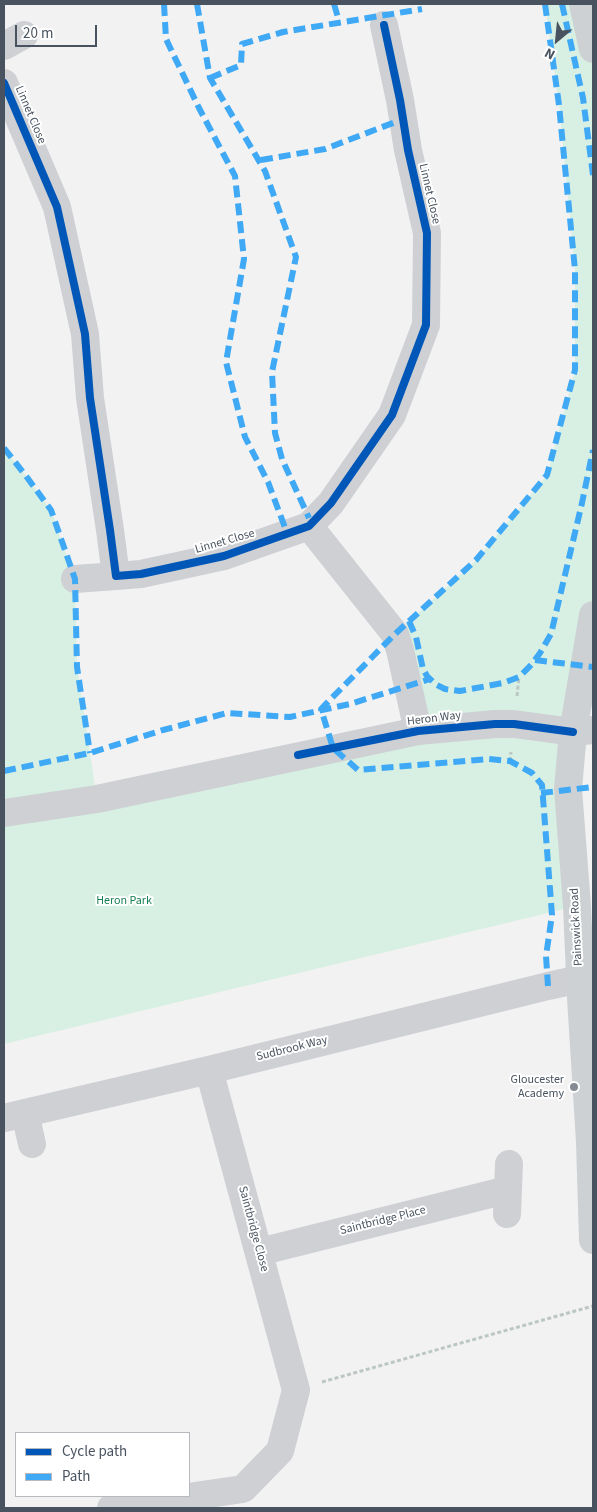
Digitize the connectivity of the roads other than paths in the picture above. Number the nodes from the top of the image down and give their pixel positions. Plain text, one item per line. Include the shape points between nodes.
1 (583, 4) edge
2 (384, 25) dead end
3 (593, 49) edge
4 (4, 83) edge
5 (309, 526) junction
6 (116, 576) junction
7 (75, 579) dead end
8 (593, 615) edge
9 (418, 731) junction
10 (583, 731) edge
11 (4, 813) edge
12 (580, 979) junction
13 (209, 1070) junction
14 (15, 1116) edge
15 (32, 1144) dead end
16 (508, 1189) dead end
17 (593, 1240) edge
18 (259, 1252) junction
19 (187, 1497) edge
20 (190, 1497) edge
21 (111, 1508) edge

1 - 3 main road
2 - 5 street, Linnet Close via 427,232 426,325 392,415 331,503
4 - 6 street, Linnet Close via 56,206 71,270 85,334 90,398
5 - 6 street, Linnet Close via 224,556 141,574
5 - 9 street via 395,634
6 - 7 street, Linnet Close
8 - 10 main road, Painswick Road
9 - 10 street, Heron Way via 495,724
9 - 11 street, Heron Way via 97,799
10 - 12 main road, Painswick Road via 568,789
12 - 13 street, Sudbrook Way
12 - 17 main road, Painswick Road
13 - 14 street, Sudbrook Way
13 - 18 street, Saintbridge Close
14 - 15 street
16 - 18 street, Saintbridge Place
18 - 20 street, Saintbridge Close via 296,1390 280,1451 243,1489
19 - 21 street, Saintbridge Close

